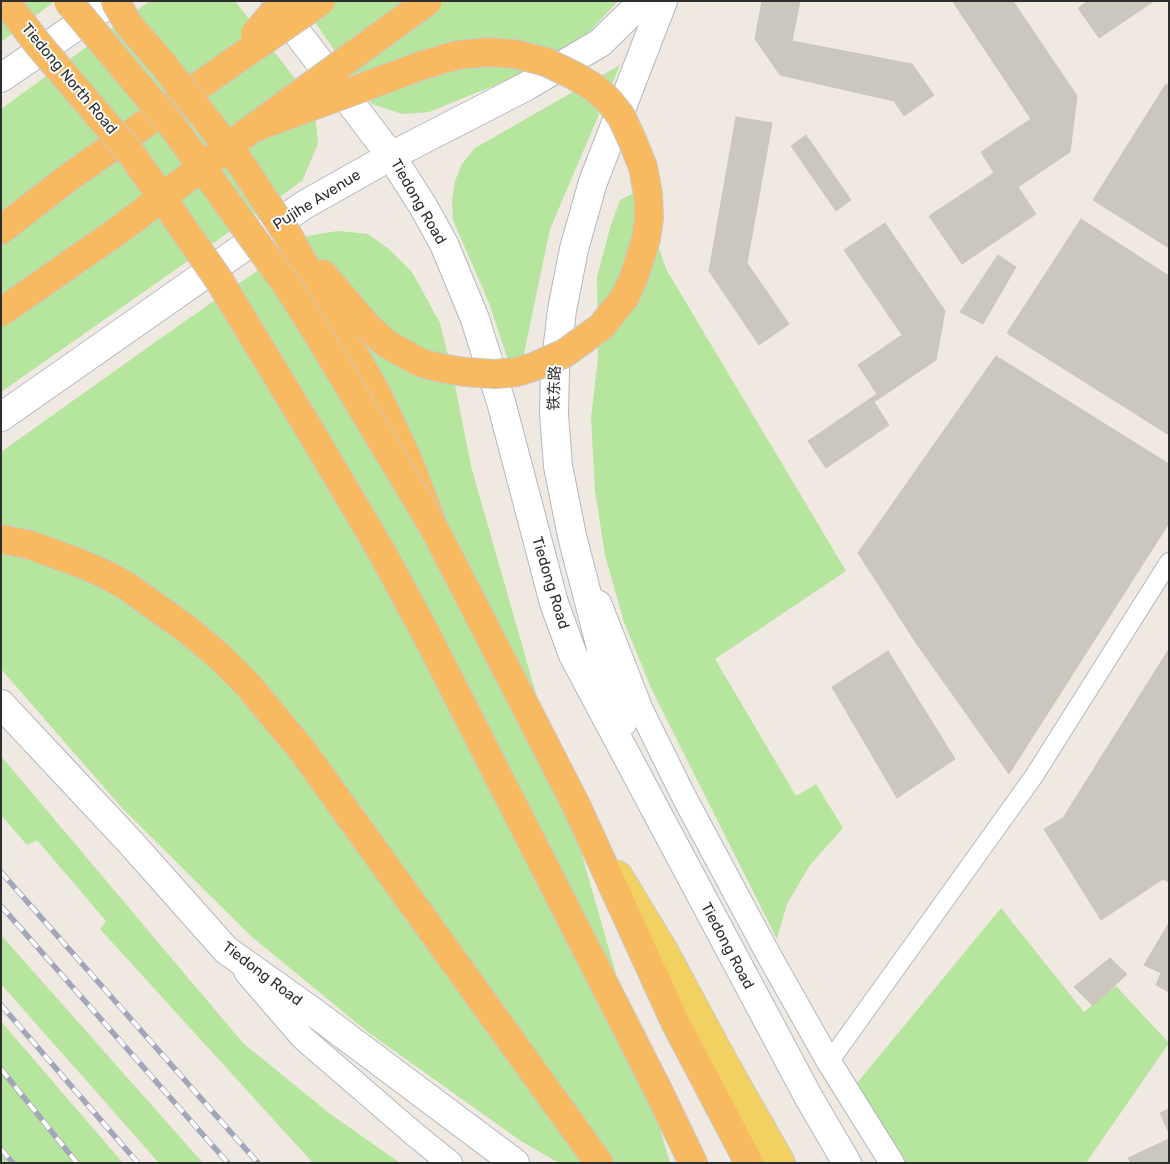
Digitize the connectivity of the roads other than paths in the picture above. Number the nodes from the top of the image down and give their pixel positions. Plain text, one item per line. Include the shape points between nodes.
1 (5, 1) edge
2 (68, 1) edge
3 (105, 1) edge
4 (114, 1) edge
5 (273, 1) edge
6 (284, 1) edge
7 (321, 1) edge
8 (428, 1) edge
9 (643, 1) edge
10 (663, 1) edge
11 (1, 21) edge
12 (129, 24) junction
13 (38, 44) junction
14 (230, 64) junction
15 (1, 78) edge
16 (253, 128) junction
17 (391, 156) junction
18 (68, 178) junction
19 (1, 210) edge
20 (1, 230) edge
21 (289, 237) junction
22 (1, 312) edge
23 (1, 417) edge
24 (434, 528) junction
25 (572, 536) junction
26 (1, 539) edge
27 (1169, 562) edge
28 (1, 704) edge
29 (641, 781) junction
30 (576, 805) junction
31 (226, 950) junction
32 (829, 1062) junction
33 (593, 1157) edge
34 (450, 1163) edge
35 (515, 1163) edge
36 (693, 1163) edge
37 (749, 1163) edge
38 (781, 1163) edge
39 (847, 1163) edge
40 (892, 1163) edge

1 - 13 highway, Tiedong North Road, bridge
2 - 24 highway, bridge via 173,127 288,287
3 - 12 highway, bridge
4 - 12 highway, bridge
4 - 15 street
5 - 17 street, Tiedong Road
6 - 14 highway, bridge
7 - 14 highway, bridge
8 - 16 highway, bridge
9 - 17 street, Pujihe Avenue via 600,44
10 - 25 street, 铁东路 via 593,182 574,248 562,310 554,414 558,466
11 - 13 highway
12 - 21 highway, bridge via 241,164
13 - 36 highway, Tiedong North Road, bridge via 133,156 219,280 384,556
14 - 18 highway, bridge
16 - 21 highway, bridge via 458,54 515,54 546,62 575,76 609,101 621,116 633,142 643,167 648,194 650,218 646,240 625,297 601,327 565,354 517,372 495,374 441,368 420,362 387,344 367,326
16 - 22 highway, bridge via 118,230
17 - 23 street, Pujihe Avenue via 304,205
17 - 29 street, Tiedong Road via 444,244 475,319 501,402 554,603 573,655
18 - 19 highway
18 - 20 highway
21 - 24 highway, bridge via 378,396
24 - 30 highway
25 - 29 street, 铁东路 via 602,652
25 - 32 street via 642,710 684,798
26 - 33 highway via 38,548 107,575 188,630 247,684 302,750
27 - 32 street via 1034,776
28 - 31 street, Tiedong Road via 132,843
29 - 39 street, Tiedong Road
30 - 37 highway via 675,1022
30 - 38 main road via 664,951
31 - 34 street via 303,1038
31 - 35 street, Tiedong Road
32 - 40 street

